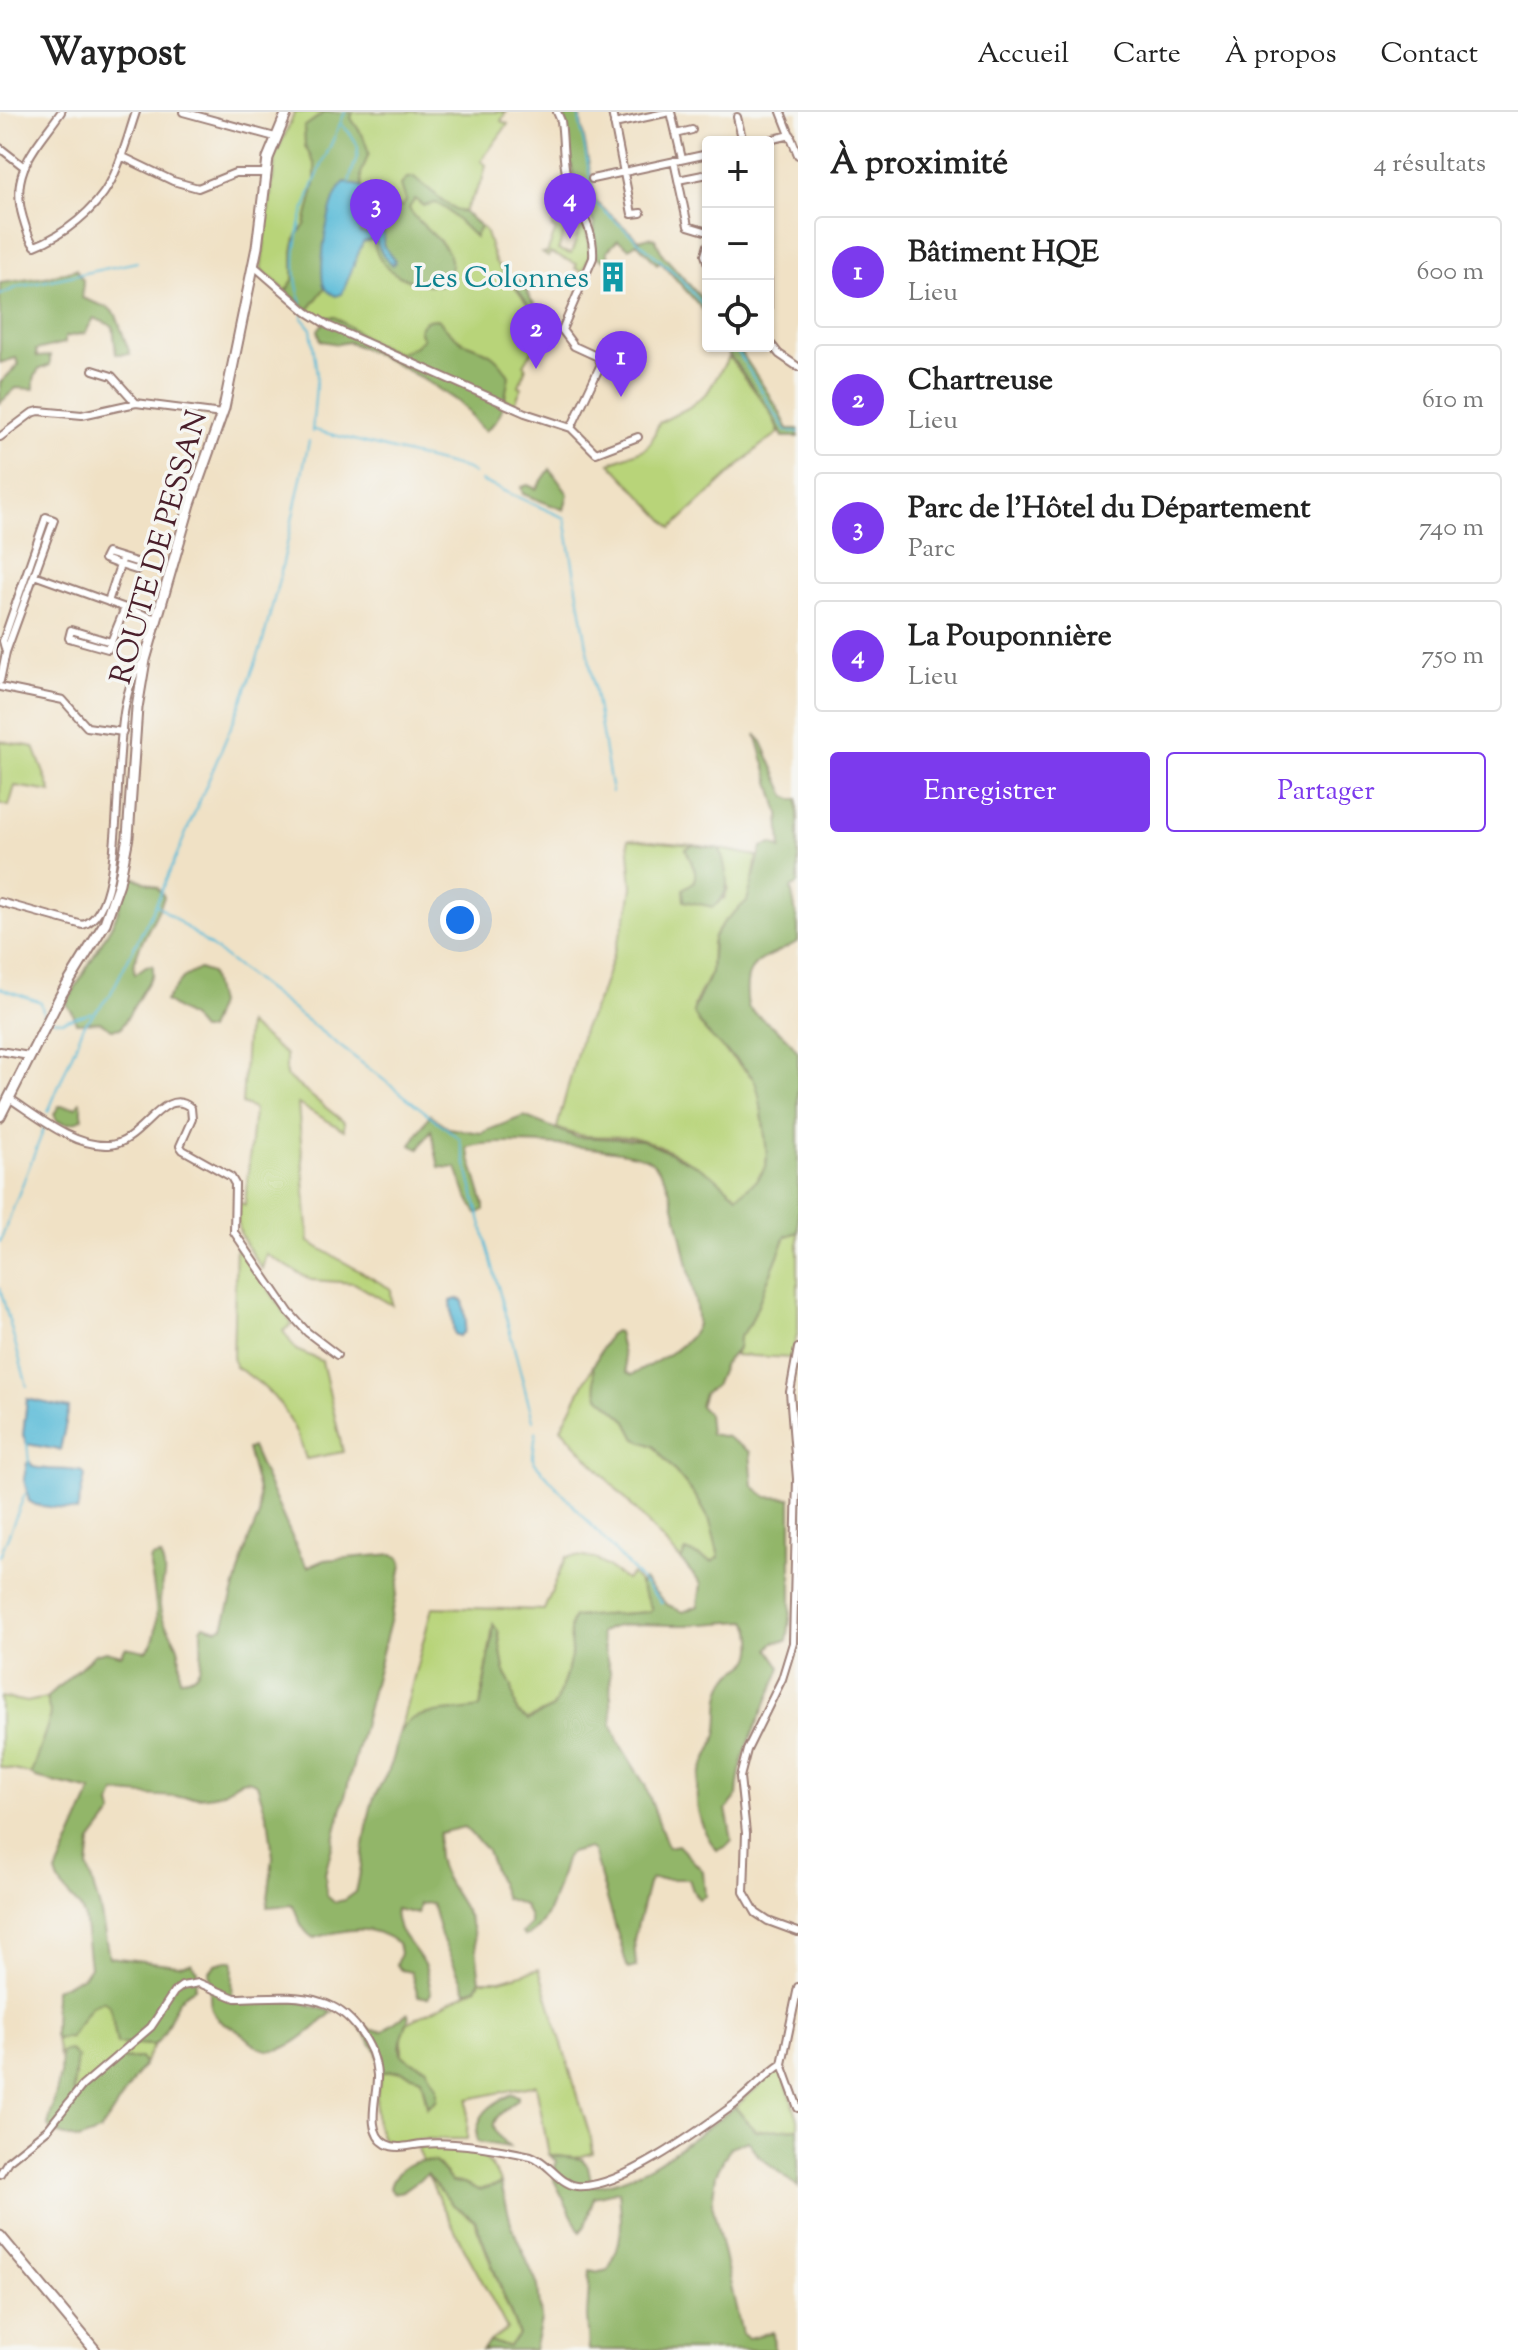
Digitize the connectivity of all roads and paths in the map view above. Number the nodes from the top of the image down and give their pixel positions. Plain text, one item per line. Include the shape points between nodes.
1 (61, 112) edge
2 (136, 112) edge
3 (183, 112) edge
4 (287, 112) edge
5 (557, 112) edge
6 (670, 112) edge
7 (781, 112) edge
8 (612, 113) edge
9 (603, 117) dead end
10 (737, 117) dead end
11 (614, 124) junction
12 (692, 130) dead end
13 (676, 134) junction
14 (791, 135) junction
15 (742, 136) edge
16 (275, 137) junction
17 (774, 139) edge
18 (0, 148) edge
19 (702, 155) edge
20 (798, 155) edge
21 (121, 156) junction
22 (678, 160) junction
23 (23, 166) junction
24 (623, 172) junction
25 (265, 173) junction
26 (702, 175) edge
27 (592, 179) dead end
28 (678, 180) junction
29 (641, 213) dead end
30 (702, 230) edge
31 (253, 265) junction
32 (774, 348) edge
33 (798, 367) edge
34 (93, 370) dead end
35 (136, 403) junction
36 (222, 414) junction
37 (571, 428) junction
38 (0, 437) edge
39 (638, 437) dead end
40 (122, 561) dead end
41 (34, 575) junction
42 (108, 602) junction
43 (125, 608) junction
44 (156, 619) junction
45 (111, 642) junction
46 (6, 652) junction
47 (145, 660) junction
48 (0, 684) edge
49 (123, 732) junction
50 (119, 773) junction
51 (132, 774) junction
52 (0, 902) edge
53 (0, 1051) edge
54 (29, 1056) junction
55 (9, 1098) junction
56 (0, 1116) edge
57 (798, 1348) edge
58 (337, 1355) dead end
59 (798, 1932) edge
60 (798, 1987) edge
61 (782, 2064) junction
62 (798, 2108) edge
63 (0, 2174) edge
64 (0, 2236) edge
65 (95, 2350) edge

1 - 23 street
2 - 21 street
3 - 16 street
4 - 16 main road, ROUTE DE PESSAN
5 - 37 street via 569,184 593,248 562,330 574,346 595,355 601,364
6 - 11 street
6 - 13 street
7 - 14 street
8 - 9 street
8 - 11 street
10 - 15 street
11 - 24 street
12 - 13 street
13 - 22 street
14 - 17 street
14 - 20 street
16 - 25 main road, ROUTE DE PESSAN
18 - 23 street
19 - 22 street
21 - 23 street via 111,182 82,217 35,246 18,202
21 - 25 street via 198,188 228,175
22 - 24 street
22 - 28 street
24 - 27 street
24 - 29 street via 632,214
25 - 31 main road, ROUTE DE PESSAN
26 - 28 street
28 - 30 street via 688,226
31 - 36 main road, ROUTE DE PESSAN
31 - 37 street via 329,326 525,413
32 - 33 street
34 - 35 street via 112,376
35 - 36 street
35 - 38 street via 82,415 36,411
36 - 44 main road, ROUTE DE PESSAN
37 - 39 street via 596,453
40 - 42 street
41 - 42 street
41 - 46 street
41 - 46 street via 54,520 46,517 3,641
42 - 43 street
43 - 44 street
43 - 45 street
44 - 47 main road, ROUTE DE PESSAN
45 - 45 street via 71,630 69,638 108,649
46 - 48 street
47 - 49 street via 131,679
47 - 51 main road, ROUTE DE PESSAN
48 - 49 street via 63,700 87,727
49 - 50 street
50 - 51 street
50 - 52 street via 111,869 93,919 83,925
51 - 54 main road, ROUTE DE PESSAN via 124,864 113,904
53 - 54 street
54 - 55 main road, ROUTE DE PESSAN
55 - 56 main road, ROUTE DE PESSAN
55 - 58 street via 82,1141 109,1145 128,1140 166,1104 182,1102 191,1108 192,1119 180,1146 231,1177 234,1232 289,1312
57 - 59 street via 790,1392 797,1479 793,1643 740,1777 746,1833 744,1892 756,1913
60 - 61 street
61 - 62 street
61 - 63 street via 659,2156 606,2181 578,2186 531,2156 442,2144 386,2144 374,2124 377,2076 372,2054 346,2015 296,1996 235,1998 208,1984 192,1983 174,1992 151,2027 82,2086 48,2129 8,2161
64 - 65 main road

